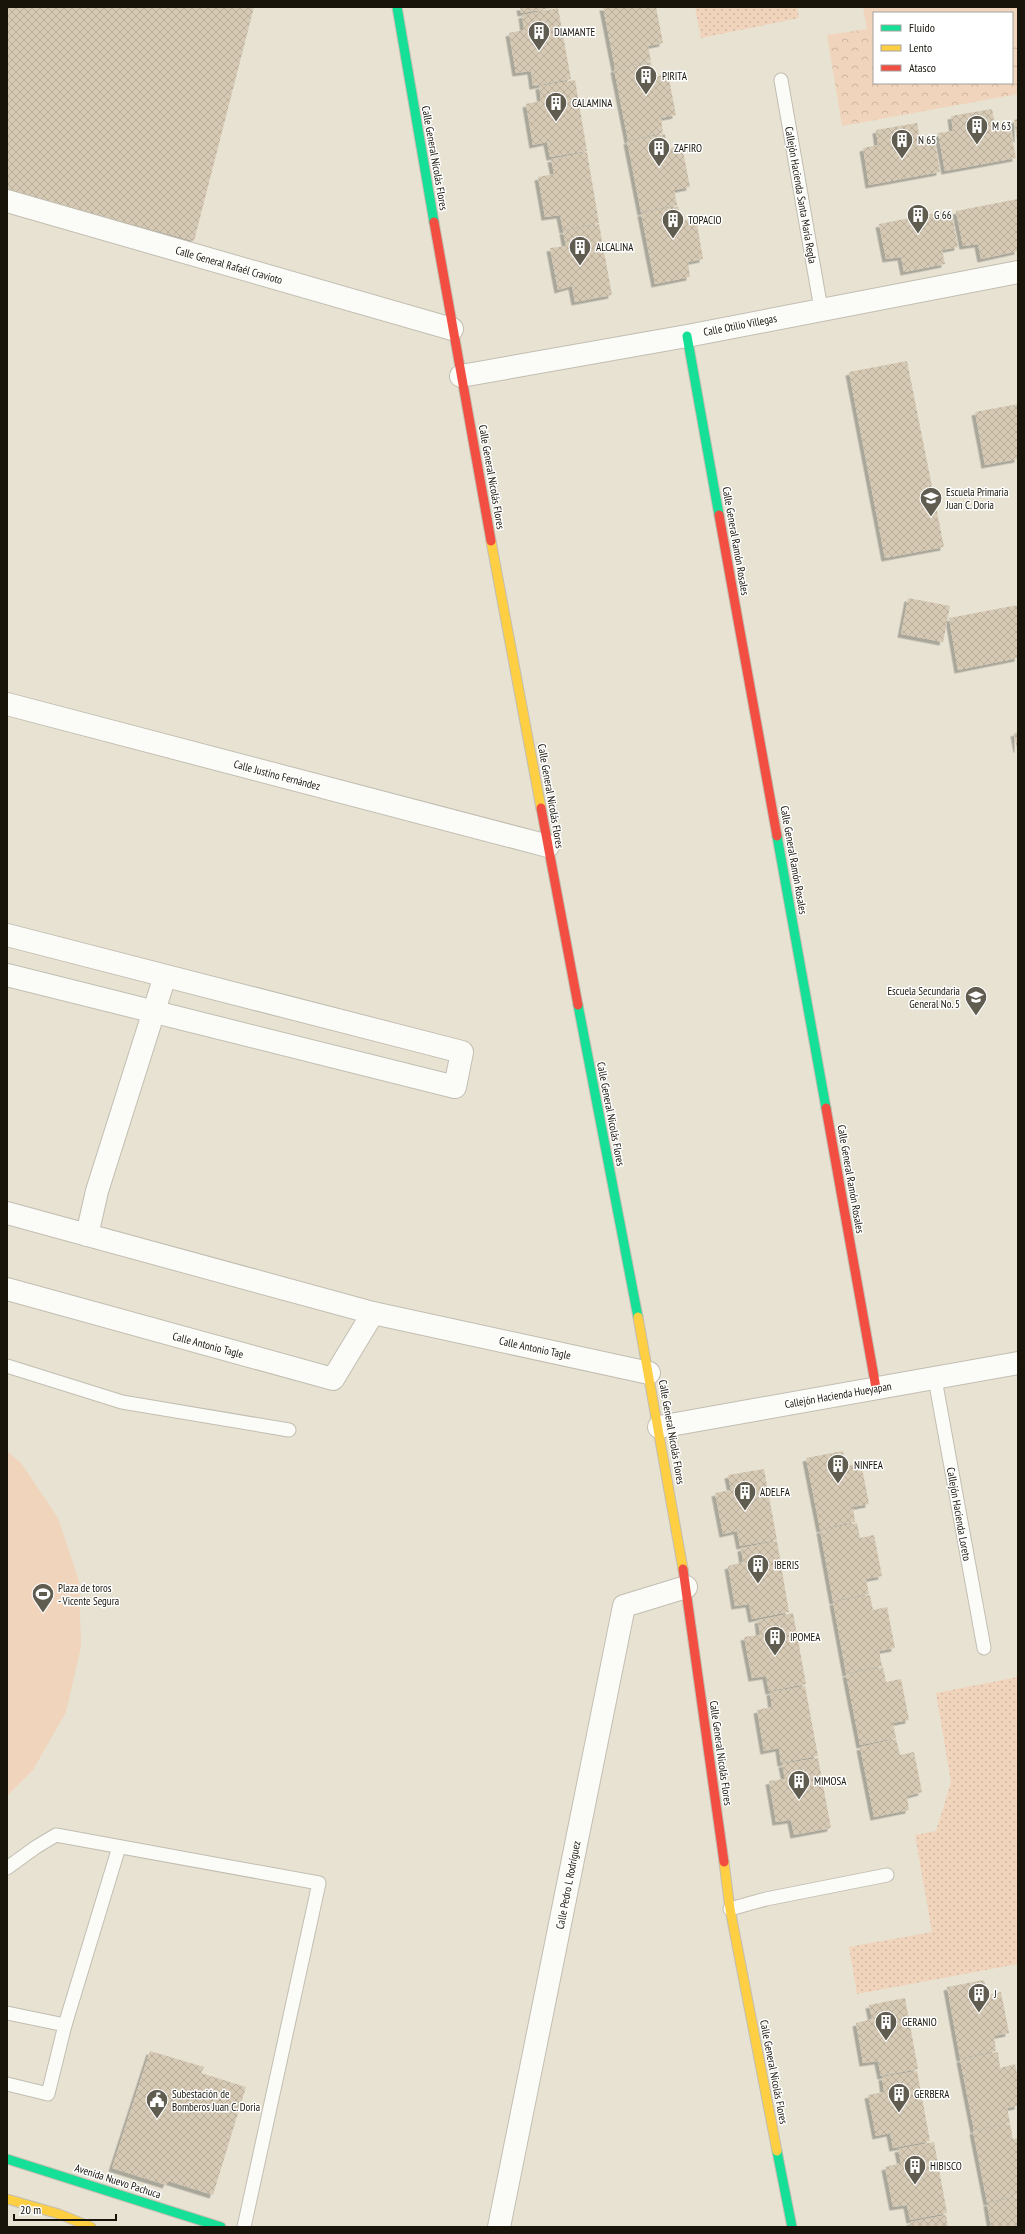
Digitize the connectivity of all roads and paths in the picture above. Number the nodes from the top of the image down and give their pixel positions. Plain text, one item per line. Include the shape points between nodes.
1 (397, 7) edge
2 (780, 80) dead end
3 (7, 201) edge
4 (1018, 272) edge
5 (821, 309) junction
6 (452, 329) junction
7 (687, 336) junction
8 (461, 376) junction
9 (7, 704) edge
10 (548, 846) junction
11 (7, 935) edge
12 (7, 975) edge
13 (164, 976) junction
14 (154, 1012) junction
15 (7, 1213) edge
16 (86, 1235) junction
17 (7, 1289) edge
18 (374, 1313) junction
19 (1018, 1363) edge
20 (7, 1366) edge
21 (649, 1373) junction
22 (935, 1379) junction
23 (876, 1388) junction
24 (659, 1427) junction
25 (289, 1430) dead end
26 (686, 1587) junction
27 (984, 1648) dead end
28 (119, 1847) junction
29 (7, 1868) edge
30 (888, 1876) dead end
31 (730, 1909) junction
32 (7, 2013) edge
33 (65, 2025) junction
34 (7, 2084) edge
35 (7, 2159) edge
36 (7, 2199) edge
37 (92, 2227) edge
38 (221, 2227) edge
39 (244, 2227) edge
40 (499, 2227) edge
41 (792, 2227) edge

1 - 6 street, Calle General Nicolás Flores
2 - 5 lane, Callejón Hacienda Santa María Regla
3 - 6 street, Calle General Rafaél Cravioto
4 - 5 street, Calle Otilio Villegas
5 - 7 street, Calle Otilio Villegas
6 - 8 street, Calle General Nicolás Flores
7 - 8 street, Calle Otilio Villegas
7 - 23 street, Calle General Ramón Rosales
8 - 10 street, Calle General Nicolás Flores
9 - 10 street, Calle Justino Fernández
10 - 21 street, Calle General Nicolás Flores
11 - 13 street
12 - 14 street
13 - 14 street
13 - 14 street via 462,1052 455,1088
14 - 16 street via 97,1191
15 - 16 street, Calle Antonio Tagle
16 - 18 street, Calle Antonio Tagle
17 - 18 street, Calle Antonio Tagle via 333,1379
18 - 21 street, Calle Antonio Tagle
19 - 22 street, Callejón Hacienda Hueyapan
20 - 25 lane via 122,1402
21 - 24 street, Calle General Nicolás Flores
22 - 23 street, Callejón Hacienda Hueyapan
22 - 27 lane, Callejón Hacienda Loreto
23 - 24 street, Callejón Hacienda Hueyapan
24 - 26 street, Calle General Nicolás Flores
26 - 31 street, Calle General Nicolás Flores
26 - 40 street, Calle Pedro L Rodríguez via 624,1606
28 - 29 lane via 56,1835
28 - 33 lane
28 - 39 lane via 319,1883
30 - 31 lane via 766,1899
31 - 41 street, Calle General Nicolás Flores
32 - 33 lane
33 - 34 lane via 48,2094
35 - 38 street, Avenida Nuevo Pachuca
36 - 37 street via 59,2214

